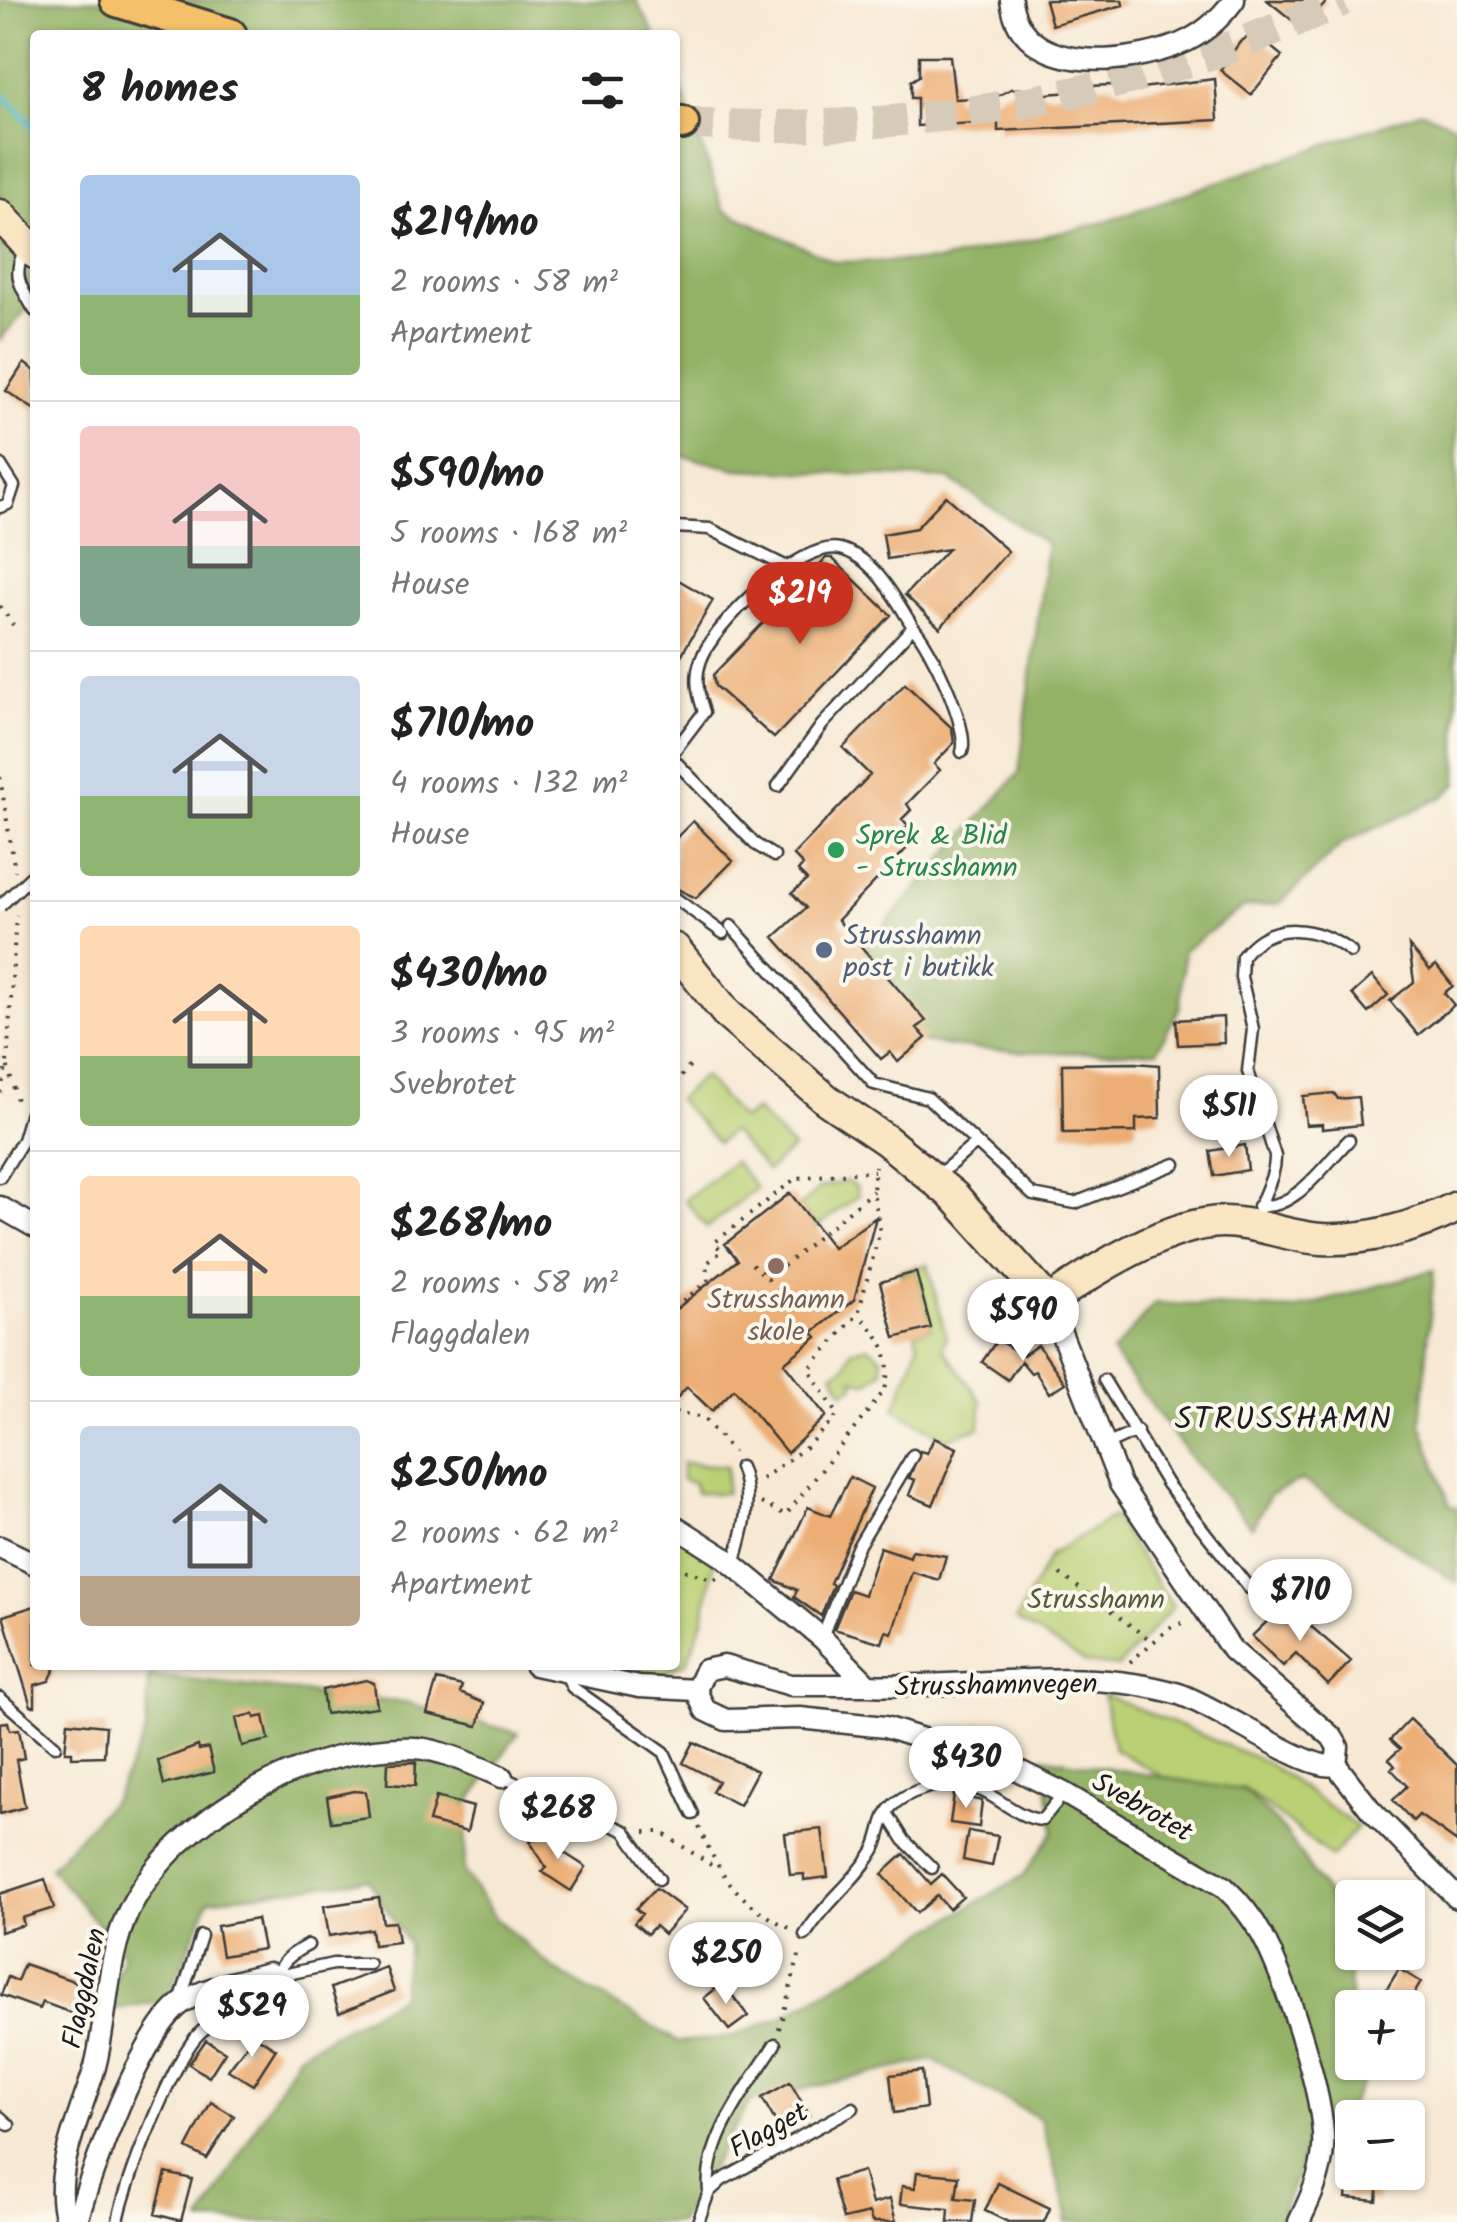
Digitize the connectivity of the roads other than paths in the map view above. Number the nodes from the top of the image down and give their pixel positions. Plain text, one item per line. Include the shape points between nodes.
1 (117, 0) edge
2 (1011, 0) edge
3 (1234, 0) edge
4 (214, 30) edge
5 (0, 215) edge
6 (30, 248) edge
7 (30, 250) edge
8 (30, 303) edge
9 (0, 464) edge
10 (0, 507) edge
11 (680, 527) edge
12 (785, 566) junction
13 (912, 627) junction
14 (680, 743) edge
15 (962, 752) dead end
16 (680, 766) edge
17 (778, 786) dead end
18 (774, 856) dead end
19 (30, 878) edge
20 (680, 901) edge
21 (0, 906) edge
22 (1351, 952) dead end
23 (680, 955) edge
24 (30, 1117) edge
25 (23, 1140) junction
26 (1349, 1140) dead end
27 (976, 1142) junction
28 (30, 1144) edge
29 (1174, 1164) dead end
30 (0, 1177) edge
31 (935, 1178) junction
32 (0, 1207) edge
33 (1457, 1207) edge
34 (1257, 1215) junction
35 (30, 1223) edge
36 (1049, 1302) junction
37 (1104, 1380) dead end
38 (1137, 1431) junction
39 (1105, 1445) junction
40 (912, 1455) dead end
41 (740, 1467) road end
42 (680, 1529) edge
43 (0, 1547) edge
44 (30, 1562) edge
45 (734, 1565) junction
46 (1249, 1588) dead end
47 (822, 1638) junction
48 (553, 1670) edge
49 (566, 1674) junction
50 (868, 1685) junction
51 (696, 1690) junction
52 (0, 1698) edge
53 (55, 1746) dead end
54 (1336, 1765) junction
55 (502, 1777) joint
56 (1064, 1792) junction
57 (888, 1813) junction
58 (694, 1814) road end
59 (932, 1868) dead end
60 (659, 1879) dead end
61 (1457, 1898) edge
62 (805, 1935) road end
63 (201, 1936) dead end
64 (308, 1945) dead end
65 (368, 1964) dead end
66 (274, 1976) junction
67 (178, 2005) junction
68 (775, 2044) road end
69 (853, 2108) dead end
70 (709, 2192) junction
71 (67, 2222) edge
72 (76, 2222) edge
73 (118, 2222) edge
74 (698, 2222) edge
75 (1299, 2222) edge

1 - 4 main road
2 - 3 street via 1018,25 1037,47 1089,59 1182,43
5 - 6 street
7 - 8 lane via 16,265
9 - 10 lane via 14,486 12,500
11 - 12 lane via 710,529
12 - 13 lane via 804,554 841,549 878,576
12 - 14 lane via 701,658 696,678 704,712
13 - 15 lane via 930,648 963,734
13 - 17 lane via 822,726
16 - 18 lane
19 - 21 lane, bridge
20 - 27 lane via 727,929 874,1084 928,1098
22 - 34 lane via 1329,936 1290,928 1242,957 1253,1029 1248,1071 1276,1156
23 - 31 street via 728,1015 827,1100
24 - 25 lane
25 - 28 lane
25 - 30 lane
26 - 34 lane via 1292,1198
27 - 29 lane via 1034,1195 1075,1204
27 - 31 lane
31 - 36 street
32 - 35 street
33 - 34 street via 1389,1232 1322,1239
34 - 36 street via 1186,1228
36 - 39 street
37 - 38 lane
38 - 39 lane
38 - 46 lane via 1167,1484
39 - 54 street via 1135,1511 1214,1629 1249,1670 1332,1737
40 - 47 lane via 857,1548
41 - 45 lane via 748,1493
42 - 45 street, Strusshamnvegen
43 - 44 street
45 - 47 street, Strusshamnvegen
47 - 50 street, Strusshamnvegen
48 - 49 street
49 - 51 street
49 - 58 lane via 572,1686 664,1752
50 - 51 street, Strusshamnvegen via 790,1684 724,1666 705,1670
50 - 54 street, Strusshamnvegen via 1069,1680 1181,1694 1217,1708 1307,1763
51 - 56 street, Svebrotet via 705,1710 726,1720 800,1718 916,1734
52 - 53 lane
54 - 61 street via 1370,1810
55 - 60 lane, Flaggdalen via 625,1832
55 - 71 street, Flaggdalen via 419,1748 360,1751 288,1772 224,1809 170,1855 140,1892 120,1932 96,2061 62,2182
56 - 57 lane via 1042,1820 984,1791 952,1784 921,1790
56 - 75 street, Svebrotet via 1202,1870 1234,1896 1261,1932 1279,1972 1322,2125 1317,2180
57 - 59 lane
57 - 62 lane via 875,1848
63 - 67 lane
64 - 66 lane
65 - 66 lane
66 - 67 street via 200,1992
66 - 73 lane via 266,2004 196,2035 166,2091
67 - 72 street via 144,2054
68 - 70 lane, Flagget via 721,2134 706,2170
69 - 70 lane, Flagget
70 - 74 lane, Flagget

